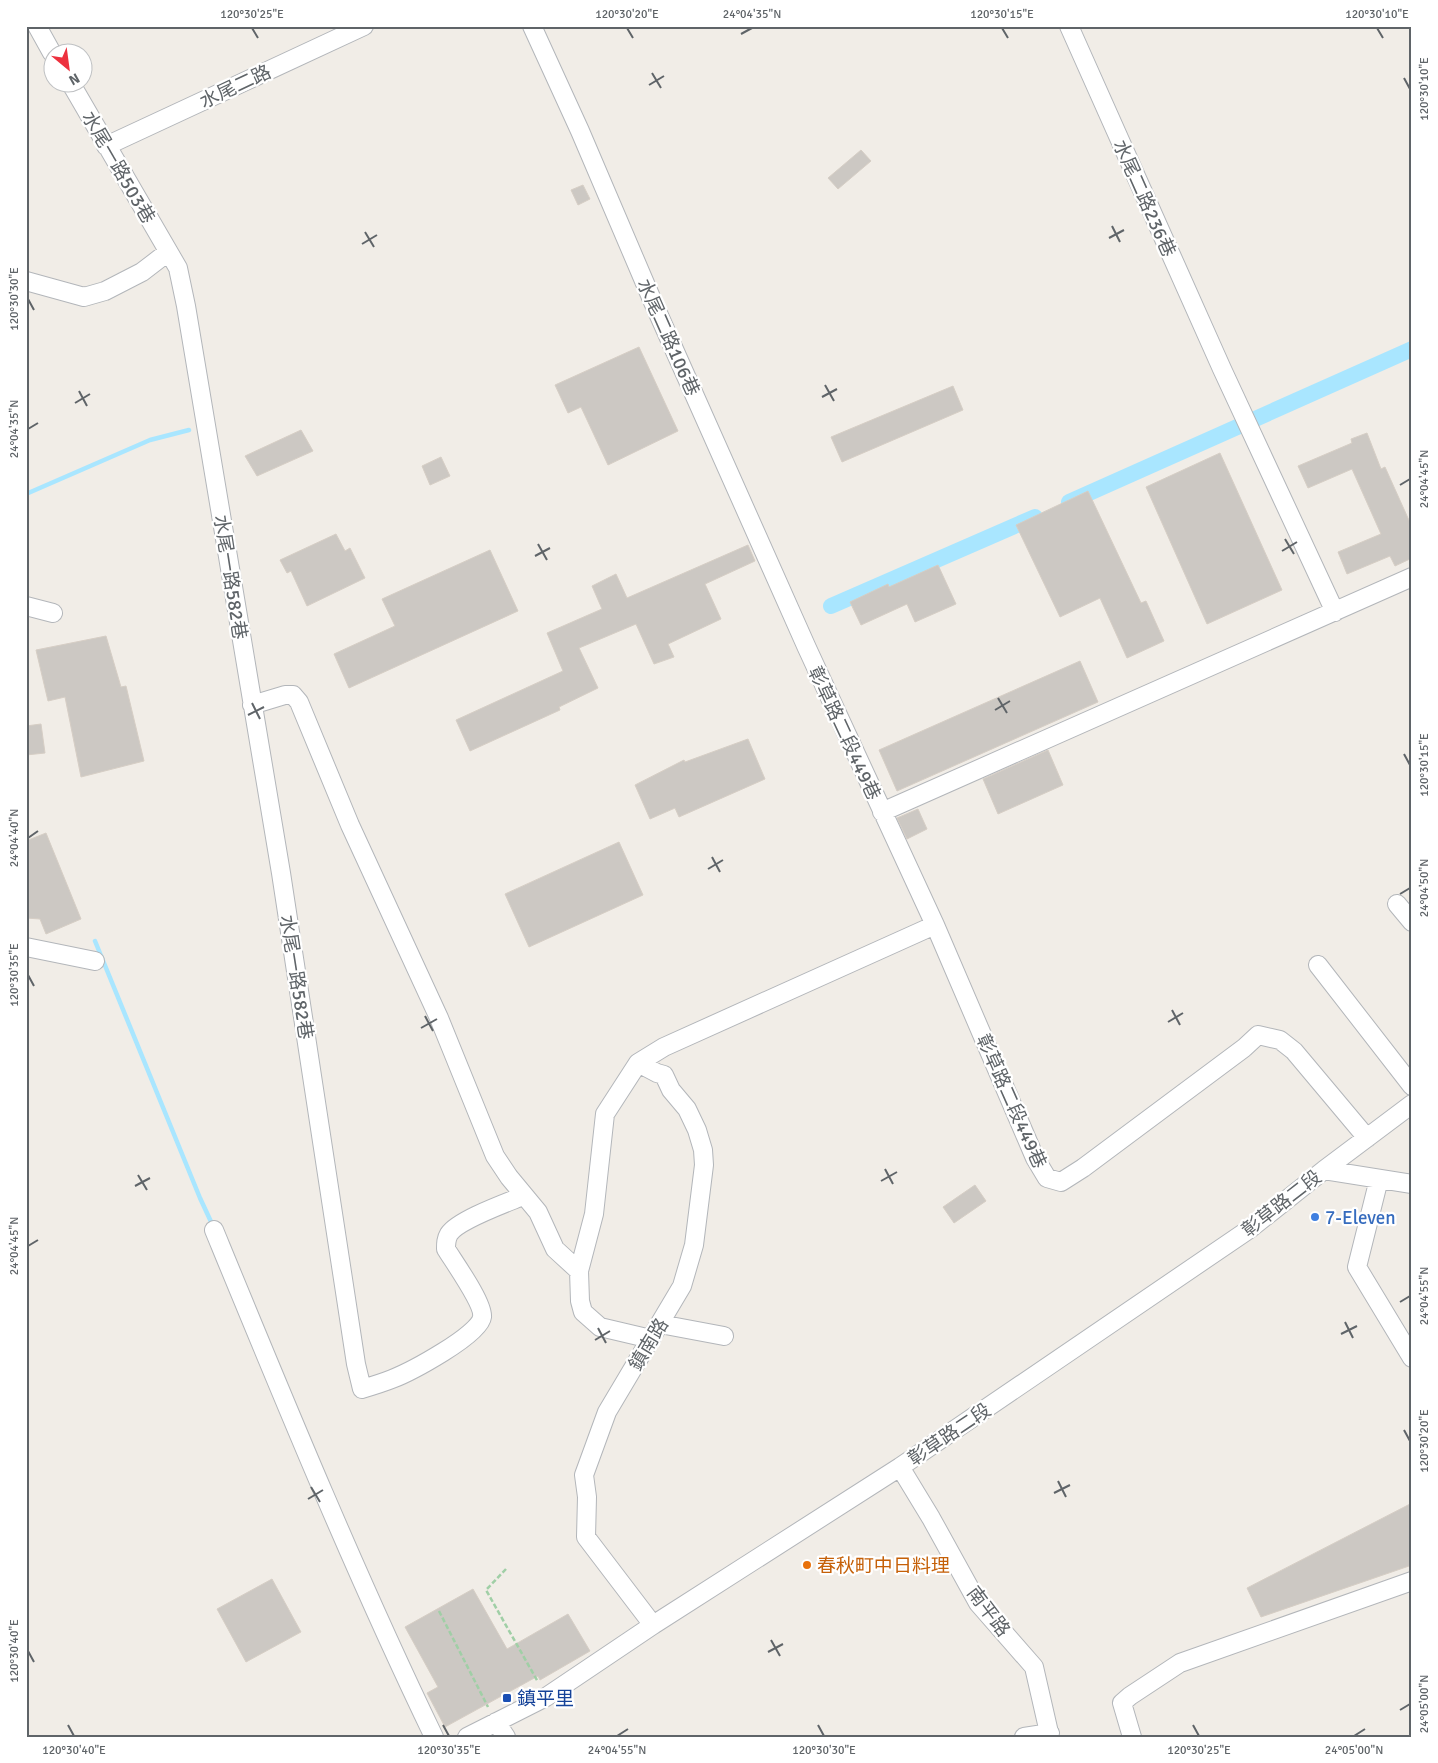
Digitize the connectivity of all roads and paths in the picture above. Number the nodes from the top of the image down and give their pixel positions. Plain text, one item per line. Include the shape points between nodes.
1 (37, 26) edge
2 (364, 26) edge
3 (532, 26) edge
4 (1069, 26) edge
5 (46, 42) edge
6 (76, 92) edge
7 (106, 146) junction
8 (168, 252) junction
9 (26, 281) edge
10 (1412, 577) edge
11 (26, 606) edge
12 (1335, 612) junction
13 (54, 613) dead end
14 (807, 648) joint
15 (252, 705) junction
16 (882, 812) junction
17 (1397, 904) dead end
18 (1412, 922) edge
19 (936, 925) junction
20 (26, 948) edge
21 (95, 960) dead end
22 (1318, 965) dead end
23 (638, 1063) junction
24 (1412, 1086) edge
25 (1412, 1104) edge
26 (1367, 1138) junction
27 (1324, 1170) junction
28 (1379, 1179) junction
29 (1412, 1184) edge
30 (523, 1196) junction
31 (214, 1230) dead end
32 (579, 1271) junction
33 (655, 1332) junction
34 (724, 1336) dead end
35 (1412, 1358) edge
36 (900, 1467) junction
37 (506, 1568) dead end
38 (1412, 1580) edge
39 (439, 1611) dead end
40 (653, 1625) junction
41 (546, 1697) junction
42 (501, 1730) edge
43 (1050, 1735) edge
44 (434, 1737) edge
45 (467, 1737) edge
46 (1024, 1737) edge
47 (1132, 1737) edge

1 - 5 street
2 - 7 street, 水尾二路
3 - 14 street, 水尾二路106巷
4 - 12 street, 水尾二路236巷
6 - 7 street, 水尾一路503巷
7 - 8 street, 水尾一路503巷
8 - 9 street via 142,272 84,297
8 - 15 street, 水尾一路582巷 via 178,268 186,306
10 - 12 street
11 - 13 street
12 - 16 street
14 - 16 street, 彰草路二段449巷
15 - 30 street via 285,695 293,695 299,702 350,825 439,1018 495,1156
15 - 30 street, 水尾一路582巷 via 362,1388 391,1380 474,1332 482,1317 480,1305 446,1249 446,1241 450,1232 462,1223
16 - 19 street, 彰草路二段449巷
17 - 18 street
19 - 23 street via 664,1047
19 - 26 street, 彰草路二段449巷 via 1035,1158 1047,1178 1061,1182 1083,1168 1258,1035 1280,1040 1294,1051
20 - 21 street
22 - 24 street
23 - 32 street via 605,1114 594,1214
23 - 33 street, 鎮南路 via 664,1075 687,1109 697,1130 704,1165 694,1245 682,1286
25 - 26 street, 彰草路二段
26 - 27 street, 彰草路二段
27 - 28 street
27 - 36 street, 彰草路二段 via 1251,1228
28 - 29 street
28 - 35 street via 1357,1267
30 - 32 street via 538,1212 555,1248
31 - 44 street via 316,1476
32 - 33 street via 583,1312 600,1327
33 - 34 street
33 - 40 street, 鎮南路 via 607,1412 584,1475 586,1537
36 - 40 street, 彰草路二段
36 - 43 street, 南平路 via 978,1602 1034,1667
37 - 41 path via 486,1590
38 - 47 street via 1180,1663 1122,1703
39 - 42 path
40 - 41 street, 彰草路二段
41 - 42 street, 彰草路二段
42 - 45 street, 彰草路二段
43 - 46 street, 南平路

